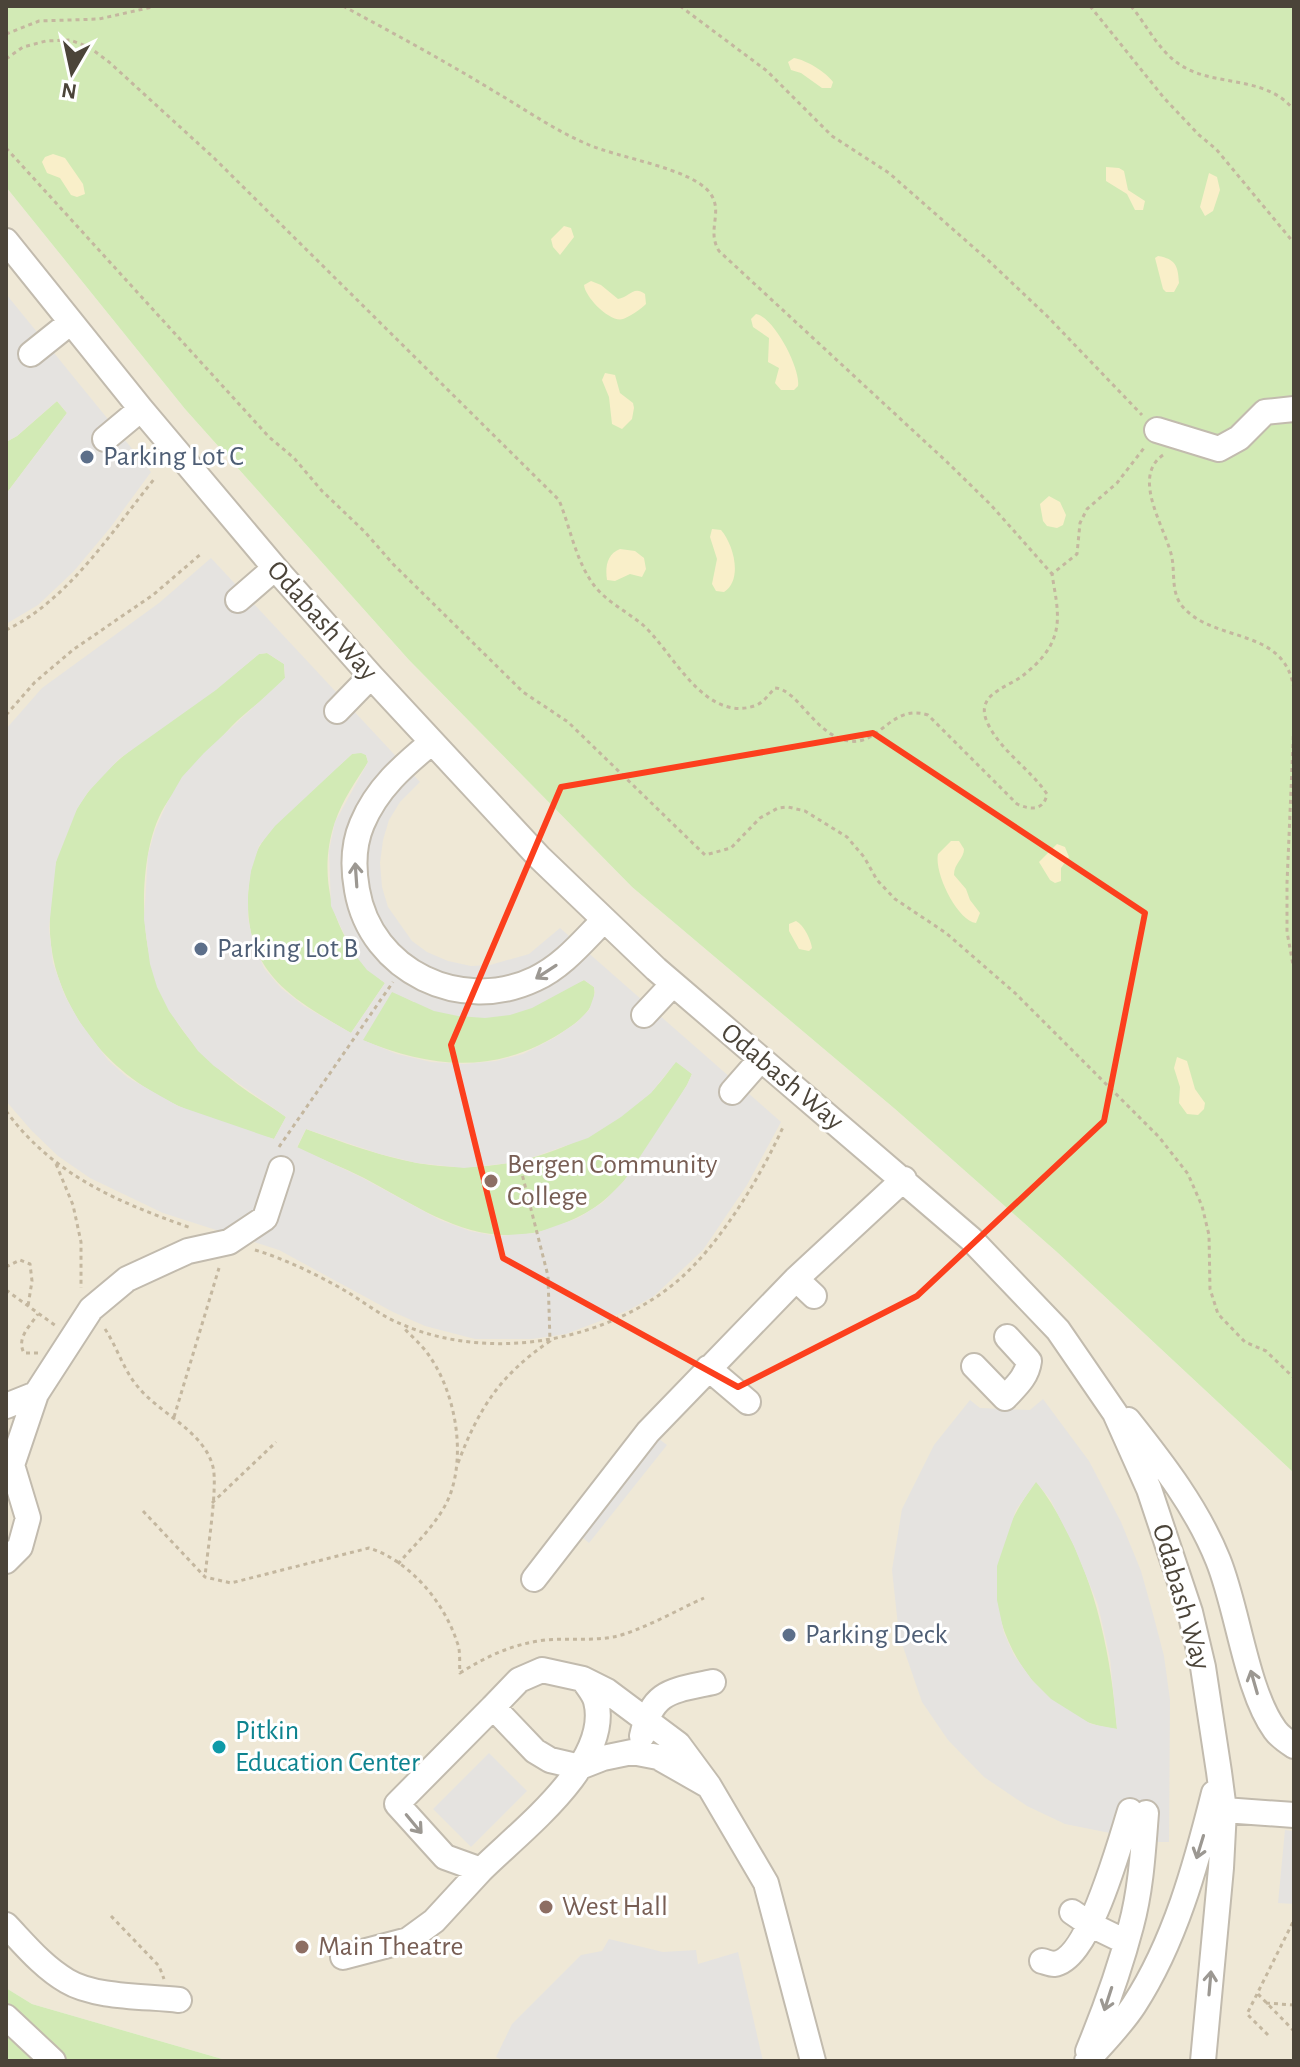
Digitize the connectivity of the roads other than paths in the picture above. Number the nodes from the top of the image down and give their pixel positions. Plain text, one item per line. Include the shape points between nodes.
1 (6, 241) edge
2 (71, 322) junction
3 (31, 354) dead end
4 (141, 409) junction
5 (1294, 409) edge
6 (105, 439) dead end
7 (1162, 441) road end
8 (275, 568) junction
9 (238, 600) dead end
10 (371, 676) junction
11 (337, 711) dead end
12 (432, 742) junction
13 (604, 920) junction
14 (673, 984) junction
15 (644, 1015) dead end
16 (760, 1060) junction
17 (732, 1092) dead end
18 (278, 1161) road end
19 (904, 1179) junction
20 (796, 1279) junction
21 (814, 1296) dead end
22 (1058, 1330) junction
23 (1007, 1337) dead end
24 (974, 1366) dead end
25 (708, 1368) junction
26 (36, 1394) junction
27 (748, 1402) dead end
28 (6, 1406) edge
29 (9, 1461) edge
30 (6, 1561) edge
31 (534, 1579) dead end
32 (583, 1679) junction
33 (713, 1682) dead end
34 (493, 1707) junction
35 (646, 1720) junction
36 (1294, 1746) edge
37 (639, 1754) junction
38 (580, 1767) junction
39 (1219, 1772) junction
40 (709, 1786) junction
41 (1224, 1810) junction
42 (1294, 1815) edge
43 (481, 1870) junction
44 (1082, 1918) junction
45 (6, 1925) edge
46 (1126, 1942) junction
47 (343, 1957) dead end
48 (1042, 1961) dead end
49 (169, 1999) road end
50 (6, 2017) edge
51 (53, 2061) edge
52 (813, 2061) edge
53 (1086, 2061) edge
54 (1203, 2061) edge

1 - 2 street, Odabash Way
2 - 3 street
2 - 4 street, Odabash Way
4 - 6 street
4 - 8 street, Odabash Way
5 - 7 street via 1265,412 1219,449
8 - 9 street
8 - 10 street, Odabash Way
10 - 11 street
10 - 12 street, Odabash Way
12 - 13 street, Odabash Way
13 -> 12 street via 564,960 510,989 479,994 442,988 390,955 359,903 355,852 377,796 391,776
13 - 14 street, Odabash Way
14 - 15 street
14 - 16 street, Odabash Way
16 - 17 street
16 - 19 street, Odabash Way
18 - 26 street via 265,1218 229,1242 188,1251 127,1279 91,1309
19 - 20 street
19 - 22 street, Odabash Way via 1009,1276
20 - 21 street
20 - 25 street
36 -> 22 street via 1276,1731 1259,1695 1219,1562 1197,1515
22 - 39 street, Odabash Way via 1115,1413 1149,1489 1190,1612
23 - 24 street via 1029,1361 1022,1380 1005,1398
25 - 27 street
25 - 31 street via 648,1432
26 - 28 street
26 - 29 street
29 - 30 street via 28,1518 20,1547
32 - 34 street via 542,1670 519,1680
32 - 35 street
32 - 38 street via 597,1713 593,1743
33 - 35 street via 670,1691 655,1701
34 - 38 street via 535,1751
34 -> 43 street via 397,1804 445,1857
35 - 37 street
35 - 40 street via 678,1744
37 - 38 street
37 - 40 street via 658,1757
38 - 43 street
39 - 41 street, Odabash Way
39 -> 53 street via 1183,1900 1157,1963 1134,2004
40 - 52 street via 766,1883
41 - 42 street
54 -> 41 street, Odabash Way
43 - 47 street via 434,1921 408,1940
44 - 46 street
44 - 46 street via 1138,1812 1141,1873
44 - 48 street via 1069,1957 1054,1964
45 - 49 street via 69,1983
46 -> 53 street
50 - 51 street

